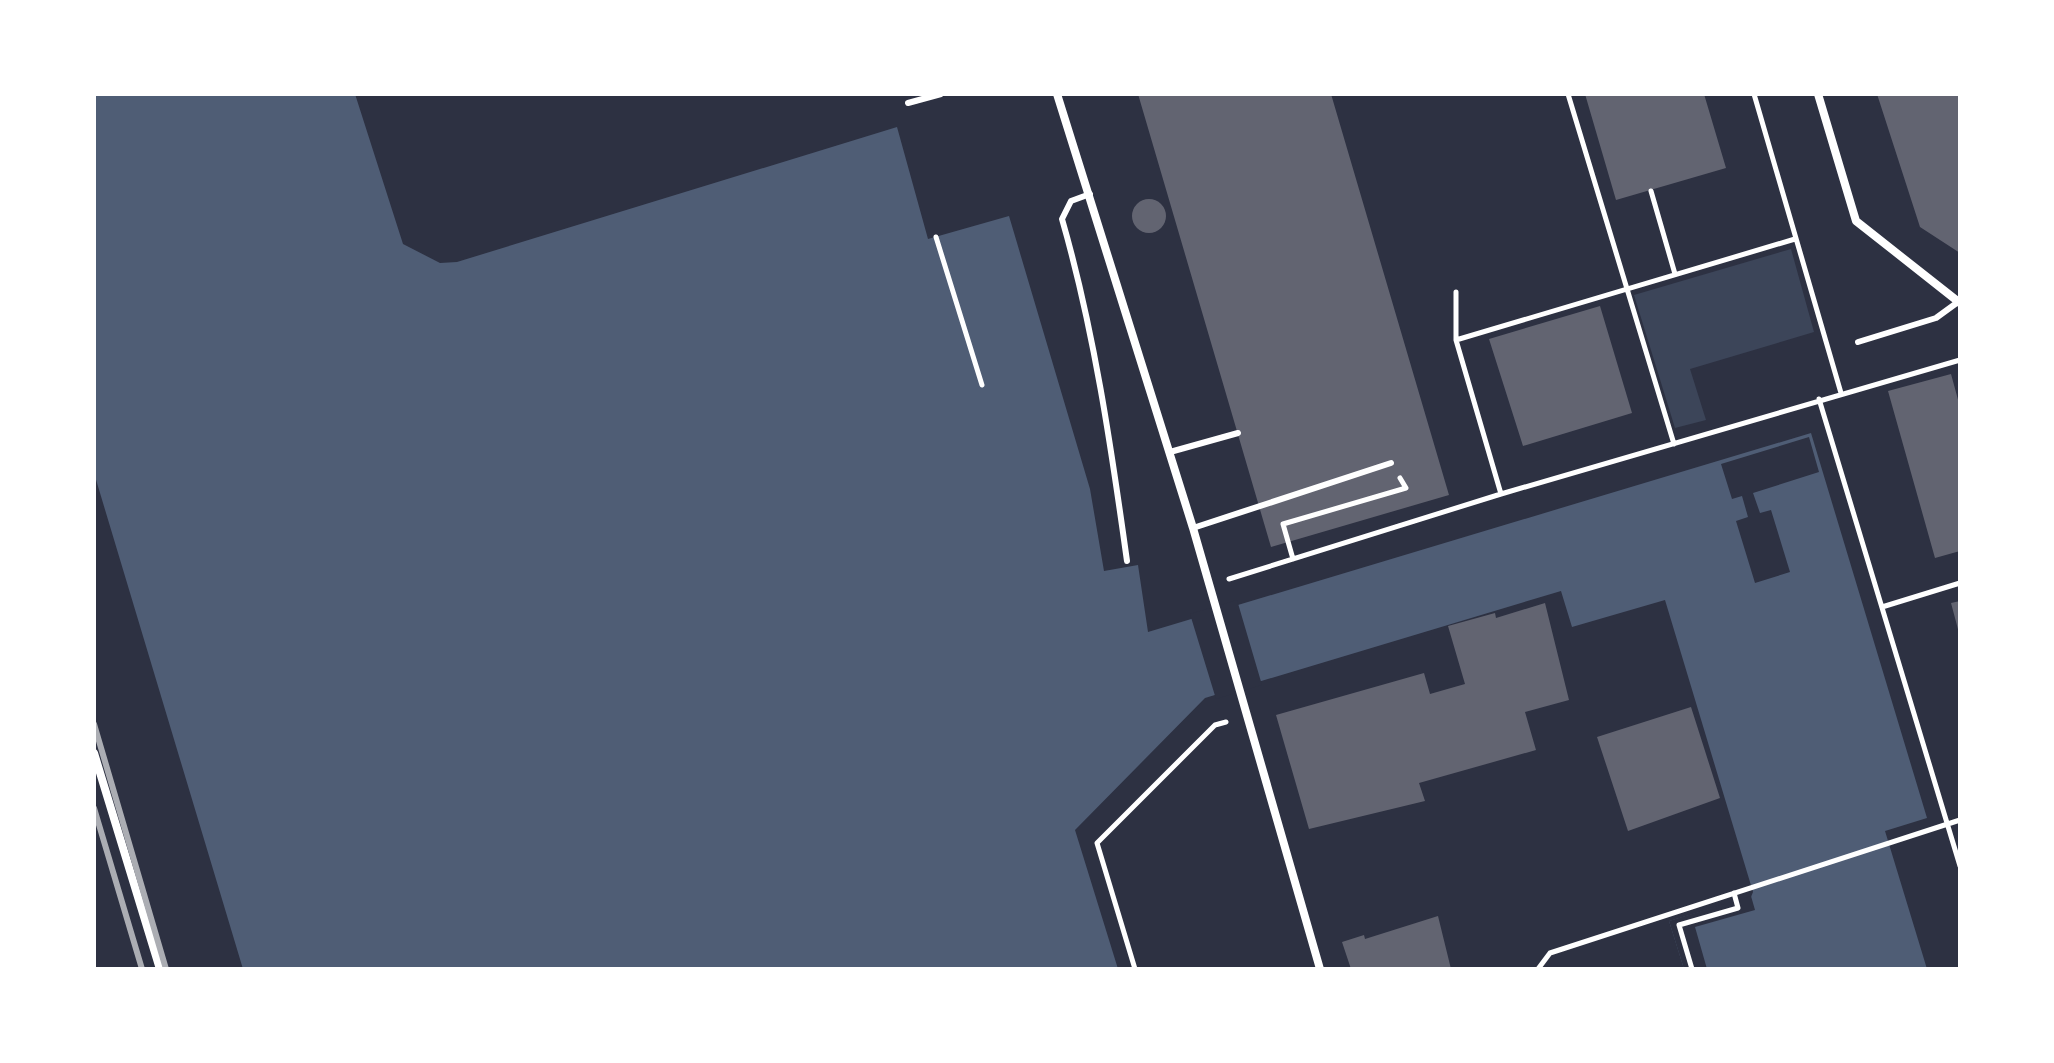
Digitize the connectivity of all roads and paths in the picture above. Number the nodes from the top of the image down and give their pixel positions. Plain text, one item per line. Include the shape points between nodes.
1 (941, 94) edge
2 (1057, 94) edge
3 (1568, 94) edge
4 (1754, 94) edge
5 (1818, 94) edge
6 (908, 103) dead end
7 (1651, 191) dead end
8 (1090, 194) junction
9 (936, 237) dead end
10 (1795, 239) junction
11 (1675, 274) junction
12 (1627, 289) junction
13 (1456, 292) dead end
14 (1959, 302) edge
15 (1456, 340) junction
16 (1858, 342) dead end
17 (1960, 360) edge
18 (982, 385) dead end
19 (1841, 393) junction
20 (1819, 399) junction
21 (1238, 433) dead end
22 (1674, 444) junction
23 (1170, 452) junction
24 (1391, 463) joint
25 (1501, 494) junction
26 (1193, 528) junction
27 (1293, 559) junction
28 (1127, 561) dead end
29 (1960, 583) edge
30 (1209, 585) junction
31 (1882, 607) junction
32 (1246, 716) junction
33 (94, 753) edge
34 (1960, 820) edge
35 (1947, 823) junction
36 (1960, 866) edge
37 (1737, 892) junction
38 (160, 969) edge
39 (1135, 969) edge
40 (1320, 969) edge
41 (1538, 969) edge
42 (1692, 969) edge

1 - 6 lane
2 - 8 street
3 - 12 path
4 - 10 path
5 - 14 street via 1856,221
7 - 11 path
8 - 23 street
8 - 28 lane via 1071,201 1062,219 1079,277
9 - 18 path
10 - 11 path
10 - 19 path
11 - 12 path
12 - 15 path
12 - 22 path
13 - 15 path
14 - 16 lane via 1936,318
15 - 25 path
17 - 19 path
19 - 20 path
20 - 22 path
20 - 31 path
21 - 23 lane
22 - 25 path
23 - 26 street
24 - 26 lane
24 - 27 path via 1406,488 1283,524
25 - 27 path
26 - 30 street
27 - 30 path
29 - 31 path
30 - 32 street
31 - 35 path
32 - 39 path via 1215,725 1097,843
32 - 40 street
33 - 38 street
34 - 35 path
35 - 36 path
35 - 37 path
37 - 41 path via 1550,953
37 - 42 path via 1738,908 1679,925

